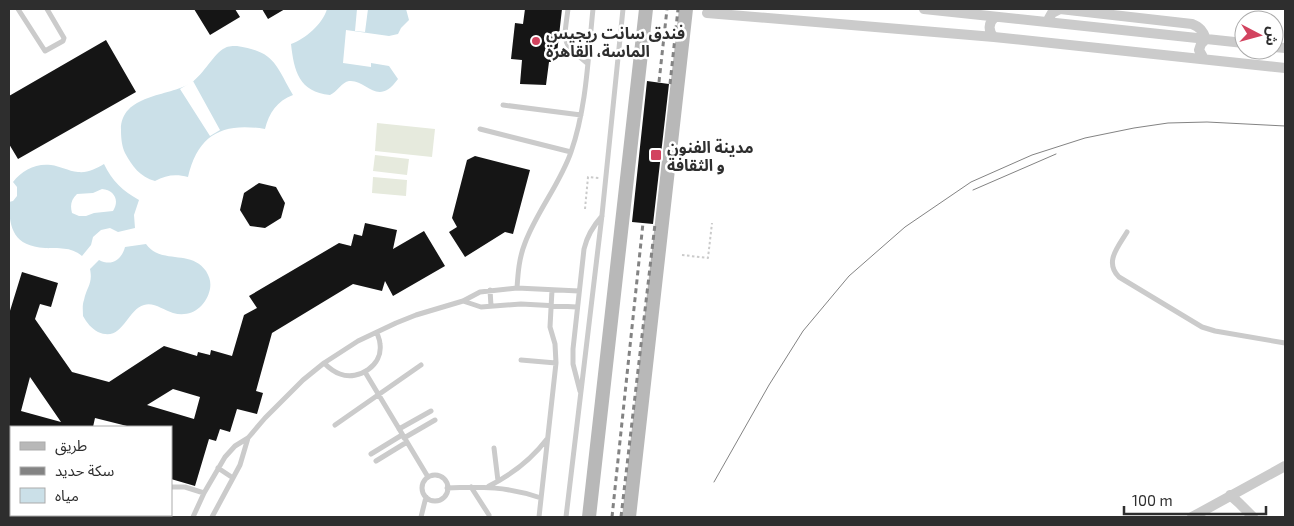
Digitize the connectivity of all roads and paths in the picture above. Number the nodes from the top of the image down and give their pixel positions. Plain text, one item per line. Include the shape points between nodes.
1 (18, 9) edge
2 (47, 9) edge
3 (568, 9) edge
4 (593, 9) edge
5 (623, 9) edge
6 (646, 9) edge
7 (686, 9) edge
8 (924, 9) edge
9 (1083, 10) edge
10 (1099, 11) edge
11 (707, 13) dead end
12 (995, 17) junction
13 (1047, 22) junction
14 (994, 37) junction
15 (1206, 39) junction
16 (1234, 42) edge
17 (1204, 59) junction
18 (587, 63) junction
19 (1285, 68) edge
20 (503, 105) dead end
21 (581, 115) junction
22 (480, 129) dead end
23 (571, 152) junction
24 (606, 178) junction
25 (585, 210) dead end
26 (602, 215) junction
27 (712, 223) dead end
28 (1127, 232) dead end
29 (682, 255) dead end
30 (517, 288) junction
31 (490, 290) junction
32 (552, 290) junction
33 (579, 291) junction
34 (462, 301) junction
35 (491, 306) junction
36 (551, 306) junction
37 (577, 307) junction
38 (377, 332) junction
39 (1285, 343) edge
40 (521, 360) dead end
41 (556, 363) junction
42 (324, 364) junction
43 (421, 365) dead end
44 (366, 372) junction
45 (581, 393) junction
46 (379, 394) junction
47 (431, 410) dead end
48 (436, 420) dead end
49 (335, 425) dead end
50 (403, 436) junction
51 (248, 438) junction
52 (548, 438) junction
53 (494, 448) dead end
54 (371, 454) dead end
55 (376, 460) dead end
56 (1285, 466) edge
57 (218, 468) junction
58 (428, 477) junction
59 (233, 478) junction
60 (498, 481) junction
61 (488, 486) junction
62 (172, 487) edge
63 (471, 487) junction
64 (447, 488) junction
65 (204, 493) junction
66 (1230, 496) junction
67 (426, 497) junction
68 (541, 498) junction
69 (489, 515) dead end
70 (35, 517) edge
71 (44, 517) edge
72 (193, 517) edge
73 (212, 517) edge
74 (421, 517) edge
75 (539, 517) edge
76 (566, 517) edge
77 (589, 517) edge
78 (629, 517) edge
79 (1192, 517) edge
80 (1253, 517) edge

1 - 2 lane via 45,51 64,38
3 - 18 lane via 566,43
4 - 18 lane
5 - 24 lane
6 - 77 street
7 - 78 street
8 - 12 street
9 - 10 street
9 - 13 street via 1058,10
10 - 15 street via 1192,24
11 - 14 street
12 - 13 street
12 - 14 street via 989,27
13 - 15 street
14 - 17 street
15 - 16 street
15 - 17 street via 1199,50
17 - 19 street
18 - 21 lane
20 - 21 lane
21 - 23 lane
22 - 23 lane
23 - 30 lane via 558,184 525,244 519,263
24 - 25 path via 588,177
24 - 26 lane
26 - 33 lane via 587,236
26 - 45 lane
27 - 29 path via 708,258
28 - 39 lane via 1112,257 1112,268 1119,277 1208,330
30 - 31 lane
30 - 32 lane
31 - 34 lane
31 - 35 lane
32 - 33 lane
32 - 36 lane
33 - 37 lane
34 - 35 lane via 482,307
34 - 38 lane via 416,315
35 - 36 lane
36 - 37 lane
36 - 41 lane via 550,328
37 - 45 lane via 573,364
38 - 42 lane
38 - 44 lane via 380,352
40 - 41 lane
41 - 52 lane
42 - 44 lane via 346,376
42 - 51 lane via 283,398
43 - 46 lane
44 - 46 lane
45 - 76 lane
46 - 49 lane
46 - 50 lane
47 - 50 lane
48 - 50 lane
50 - 54 lane
50 - 55 lane
50 - 58 lane
51 - 57 lane via 235,446
51 - 59 lane
52 - 60 lane via 528,462
52 - 68 lane
53 - 60 lane
56 - 66 street
57 - 59 lane
57 - 65 lane
58 - 64 lane via 442,477
58 - 67 lane via 422,485
59 - 73 lane
60 - 61 lane
61 - 63 lane
61 - 68 lane
62 - 65 lane via 185,486
63 - 64 lane
63 - 69 lane
64 - 67 lane via 445,495 438,500
65 - 72 lane
66 - 79 street
66 - 80 street
67 - 74 lane
68 - 75 lane
70 - 71 lane

